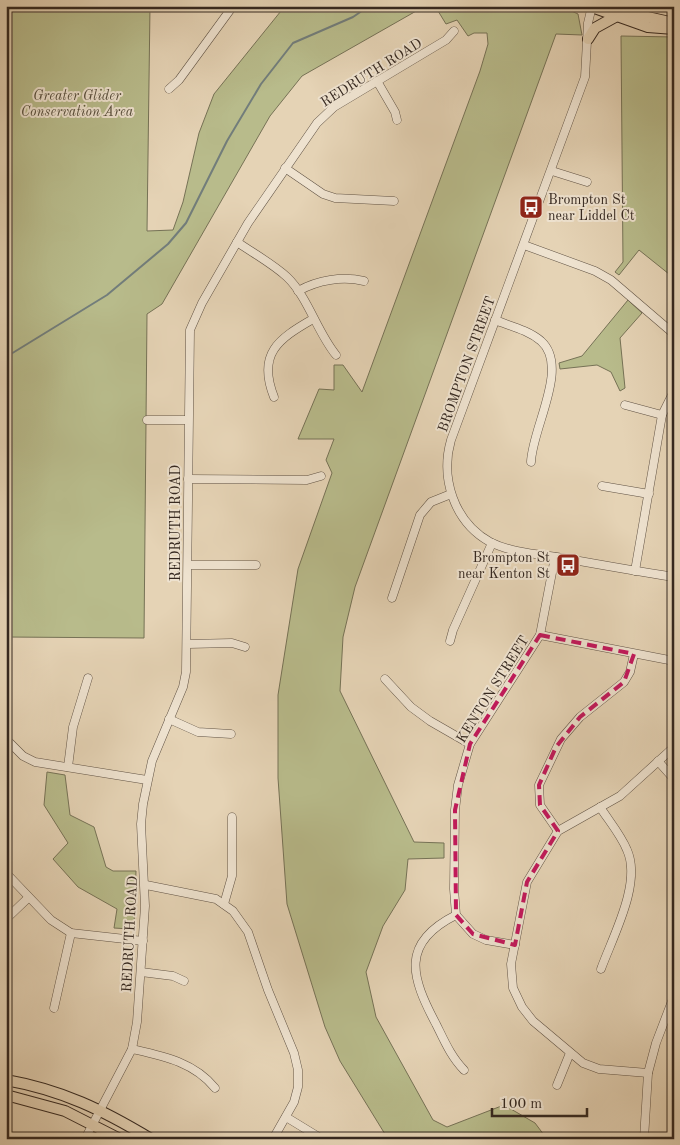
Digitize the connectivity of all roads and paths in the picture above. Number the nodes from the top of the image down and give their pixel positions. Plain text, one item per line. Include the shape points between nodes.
1 (233, 6) edge
2 (614, 6) edge
3 (591, 7) edge
4 (615, 17) junction
5 (674, 22) edge
6 (674, 29) edge
7 (454, 31) dead end
8 (588, 39) junction
9 (377, 81) junction
10 (169, 89) dead end
11 (397, 120) dead end
12 (285, 168) junction
13 (552, 171) junction
14 (587, 182) dead end
15 (394, 201) dead end
16 (237, 242) junction
17 (524, 245) junction
18 (364, 281) dead end
19 (298, 291) junction
20 (313, 320) junction
21 (495, 320) junction
22 (674, 334) edge
23 (336, 355) dead end
24 (674, 391) edge
25 (274, 398) dead end
26 (625, 405) dead end
27 (662, 415) junction
28 (147, 420) dead end
29 (188, 420) junction
30 (531, 462) dead end
31 (321, 476) dead end
32 (188, 479) junction
33 (602, 486) dead end
34 (451, 494) junction
35 (649, 494) junction
36 (492, 543) junction
37 (555, 557) junction
38 (188, 565) junction
39 (256, 565) dead end
40 (636, 571) junction
41 (674, 577) edge
42 (392, 598) dead end
43 (540, 635) junction
44 (450, 641) dead end
45 (188, 644) junction
46 (245, 647) dead end
47 (634, 654) junction
48 (674, 661) edge
49 (88, 678) dead end
50 (384, 679) dead end
51 (169, 719) junction
52 (231, 734) dead end
53 (6, 739) edge
54 (470, 744) junction
55 (674, 748) edge
56 (658, 761) junction
57 (68, 767) junction
58 (674, 779) edge
59 (147, 780) junction
60 (600, 808) junction
61 (232, 817) dead end
62 (558, 831) junction
63 (6, 873) edge
64 (146, 885) junction
65 (28, 898) junction
66 (224, 904) junction
67 (456, 915) junction
68 (6, 919) edge
69 (71, 933) junction
70 (143, 941) junction
71 (515, 945) junction
72 (601, 969) dead end
73 (141, 972) junction
74 (184, 981) dead end
75 (674, 996) edge
76 (54, 1008) dead end
77 (132, 1049) junction
78 (570, 1053) junction
79 (464, 1070) dead end
80 (648, 1073) junction
81 (6, 1080) edge
82 (557, 1084) dead end
83 (215, 1088) dead end
84 (6, 1095) edge
85 (100, 1109) junction
86 (286, 1117) junction
87 (93, 1123) junction
88 (85, 1139) edge
89 (120, 1139) edge
90 (151, 1139) edge
91 (273, 1139) edge
92 (322, 1139) edge
93 (644, 1139) edge

1 - 10 street
2 - 5 main road
3 - 4 main road
3 - 8 street, BROMPTON STREET
4 - 6 main road via 648,27
4 - 8 main road via 595,28
7 - 9 street, REDRUTH ROAD via 446,40
8 - 13 street, BROMPTON STREET via 585,77
9 - 11 street
9 - 12 street, REDRUTH ROAD via 325,115
12 - 15 street via 323,194 335,198
12 - 16 street, REDRUTH ROAD
13 - 14 street
13 - 17 street, BROMPTON STREET
16 - 19 street via 288,277
16 - 29 street, REDRUTH ROAD via 190,330
17 - 21 street, BROMPTON STREET
17 - 22 street via 611,280
18 - 19 street via 353,278 319,282
19 - 20 street
20 - 23 street
20 - 25 street via 284,336 274,346 268,373
21 - 30 street via 536,337 546,346 552,361 553,374
21 - 34 street, BROMPTON STREET via 449,446 446,469
24 - 27 street
26 - 27 street
27 - 35 street
28 - 29 street
29 - 32 street, REDRUTH ROAD
31 - 32 street via 307,480
32 - 38 street, REDRUTH ROAD
33 - 35 street
34 - 36 street, BROMPTON STREET via 468,523
34 - 42 street via 431,502 420,515
35 - 40 street
36 - 37 street, BROMPTON STREET
36 - 44 street
37 - 40 street, BROMPTON STREET
37 - 43 street, KENTON STREET
38 - 39 street
38 - 45 street, REDRUTH ROAD
40 - 41 street, BROMPTON STREET
43 - 47 street
43 - 54 street, KENTON STREET
45 - 46 street via 232,643
45 - 51 street, REDRUTH ROAD via 183,687
47 - 48 street
47 - 62 street via 624,682 580,717 562,739 539,785 540,806
49 - 57 street via 73,727
50 - 54 street via 411,707
51 - 52 street via 198,732
51 - 59 street, REDRUTH ROAD
53 - 57 street via 23,756 35,762
54 - 67 street, KENTON STREET via 458,785 455,810
55 - 56 street
56 - 58 street
56 - 60 street via 620,796
57 - 59 street
59 - 64 street, REDRUTH ROAD via 141,824
60 - 62 street
60 - 72 street via 627,850 632,865 632,884
61 - 66 street via 232,876
62 - 71 street via 527,882
63 - 65 street
64 - 66 street via 216,899
64 - 70 street, REDRUTH ROAD
65 - 68 street
65 - 69 street via 51,920
66 - 86 street via 248,932 294,1053 298,1087
67 - 71 street via 473,934 486,940
67 - 79 street via 437,925 426,936 415,964 420,995 455,1060
69 - 70 street
69 - 76 street
70 - 73 street, REDRUTH ROAD
71 - 78 street via 511,964 513,988 522,1007
73 - 74 street via 173,976
73 - 77 street, REDRUTH ROAD
75 - 80 street
77 - 83 street via 192,1067 206,1076
77 - 85 street, REDRUTH ROAD
78 - 80 street via 599,1069
78 - 82 street
80 - 93 street
81 - 85 main road via 57,1092
84 - 87 main road via 65,1111
85 - 87 street, REDRUTH ROAD
85 - 90 main road
86 - 91 street
86 - 92 street
87 - 88 street, REDRUTH ROAD
87 - 89 main road

